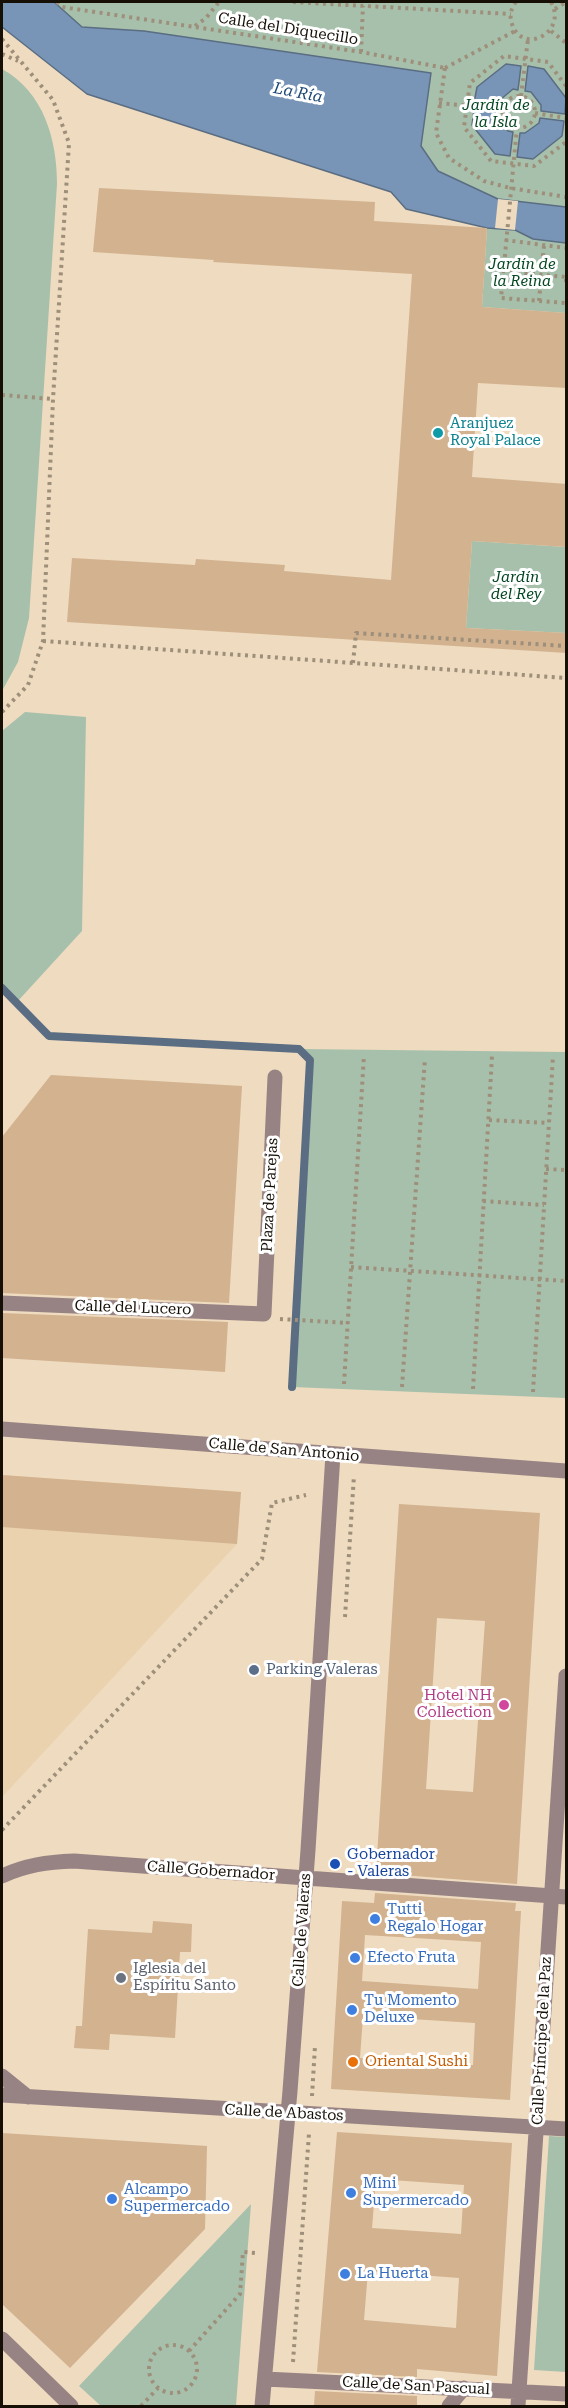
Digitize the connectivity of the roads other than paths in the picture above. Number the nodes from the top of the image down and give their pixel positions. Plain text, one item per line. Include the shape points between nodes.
1 (276, 1077) dead end
2 (2, 1303) edge
3 (264, 1314) joint
4 (2, 1429) edge
5 (333, 1454) junction
6 (567, 1471) edge
7 (567, 1676) edge
8 (2, 1876) edge
9 (306, 1878) junction
10 (559, 1896) edge
11 (2, 2076) edge
12 (2, 2095) edge
13 (28, 2097) junction
14 (287, 2112) junction
15 (537, 2127) junction
16 (567, 2129) edge
17 (2, 2339) edge
18 (265, 2379) junction
19 (464, 2388) junction
20 (519, 2391) junction
21 (567, 2394) edge
22 (71, 2406) edge
23 (262, 2406) edge
24 (449, 2406) edge
25 (518, 2406) edge

1 - 3 street, Plaza de Parejas
2 - 3 street, Calle del Lucero
4 - 5 street, Calle de San Antonio
5 - 6 street, Calle de San Antonio
5 - 9 street, Calle de Valeras
7 - 10 street, Calle Príncipe de la Paz
8 - 9 street, Calle Gobernador via 44,1862 74,1861
9 - 10 street, Calle Gobernador
9 - 14 street, Calle de Valeras
10 - 15 street, Calle Príncipe de la Paz
11 - 13 street
12 - 13 street, Calle de Abastos
13 - 14 street, Calle de Abastos
14 - 15 street, Calle de Abastos
14 - 18 street, Calle de Valeras
15 - 16 street, Calle de Abastos
15 - 20 street, Calle Príncipe de la Paz
17 - 22 street
18 - 19 street, Calle de San Pascual
18 - 23 street, Calle de Valeras
19 - 20 street, Calle de San Pascual
19 - 24 street
20 - 21 street, Calle de San Pascual
20 - 25 street, Calle Príncipe de la Paz

